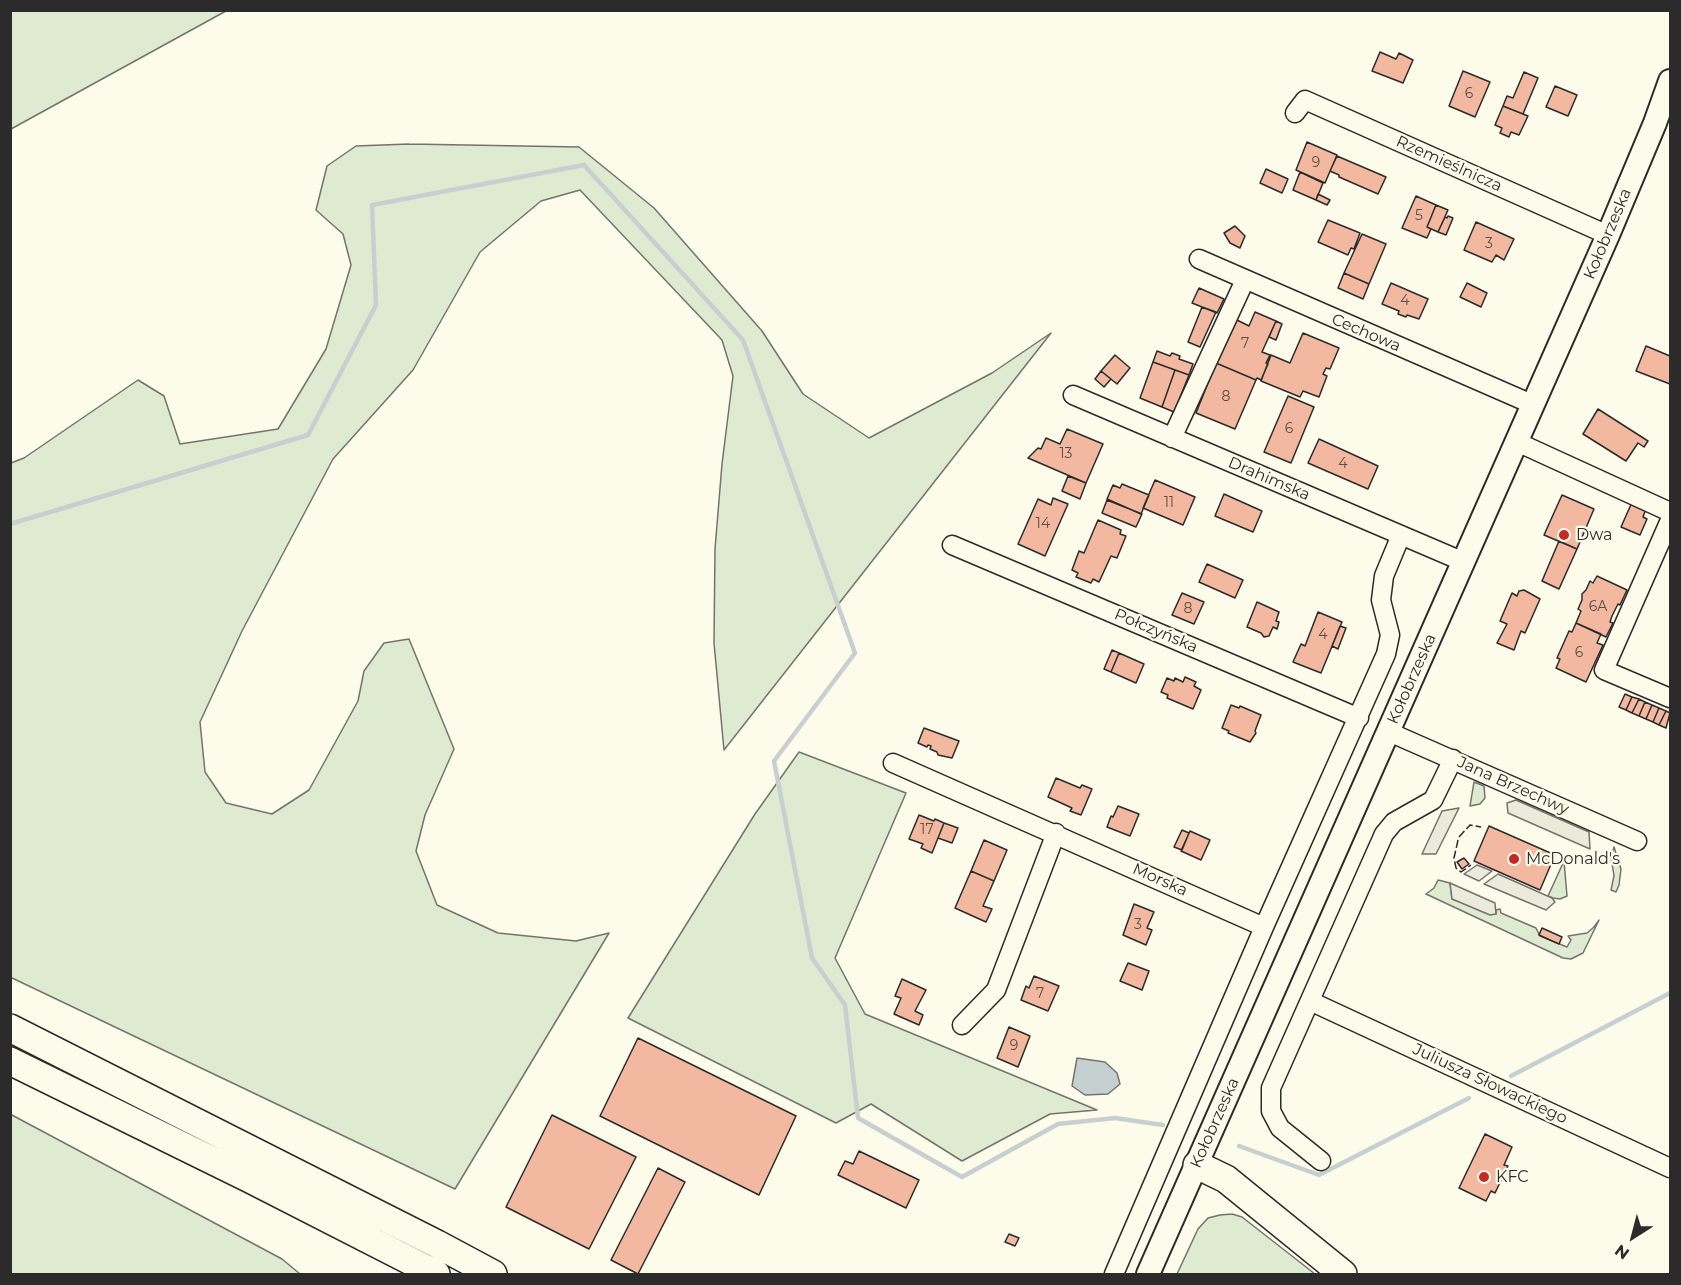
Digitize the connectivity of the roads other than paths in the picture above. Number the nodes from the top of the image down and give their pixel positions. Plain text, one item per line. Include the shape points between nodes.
1 (1671, 81) edge
2 (1295, 113) dead end
3 (1608, 236) junction
4 (1199, 260) dead end
5 (1245, 280) junction
6 (1073, 395) dead end
7 (1534, 405) junction
8 (1172, 438) junction
9 (1517, 442) junction
10 (1671, 512) edge
11 (1671, 520) edge
12 (1401, 535) junction
13 (952, 545) dead end
14 (1464, 562) junction
15 (1671, 698) edge
16 (1359, 718) junction
17 (1389, 732) junction
18 (1453, 759) junction
19 (893, 763) dead end
20 (1056, 834) junction
21 (1637, 841) dead end
22 (1264, 927) junction
23 (1310, 1000) junction
24 (962, 1025) dead end
25 (10, 1028) edge
26 (10, 1061) edge
27 (1321, 1161) dead end
28 (1197, 1165) junction
29 (1671, 1168) edge
30 (436, 1275) edge
31 (493, 1275) edge
32 (1114, 1275) edge
33 (1148, 1275) edge
34 (1343, 1275) edge

1 - 3 main road, Kołobrzeska
2 - 3 street, Rzemieślnicza via 1305,100
3 - 7 main road, Kołobrzeska
4 - 5 street, Cechowa
5 - 7 street, Cechowa
5 - 8 street
6 - 8 street, Drahimska
7 - 9 main road, Kołobrzeska
8 - 12 street, Drahimska
9 - 10 street
9 - 14 main road, Kołobrzeska
11 - 15 street via 1604,670
12 - 14 street, Drahimska
12 - 16 street via 1384,576 1381,600 1390,635 1386,654
13 - 16 street, Połczyńska
14 - 17 main road, Kołobrzeska
16 - 22 street
17 - 18 street, Jana Brzechwy
17 - 28 main road, Kołobrzeska
18 - 21 street, Jana Brzechwy
18 - 23 street via 1433,800 1394,822 1384,834
19 - 20 street, Morska
20 - 22 street, Morska
20 - 24 street via 996,990
22 - 32 street
23 - 27 street via 1271,1088 1271,1111 1280,1128
23 - 29 street, Juliusza Słowackiego
25 - 31 highway
26 - 30 highway
28 - 33 main road, Kołobrzeska
28 - 34 highway via 1226,1179

